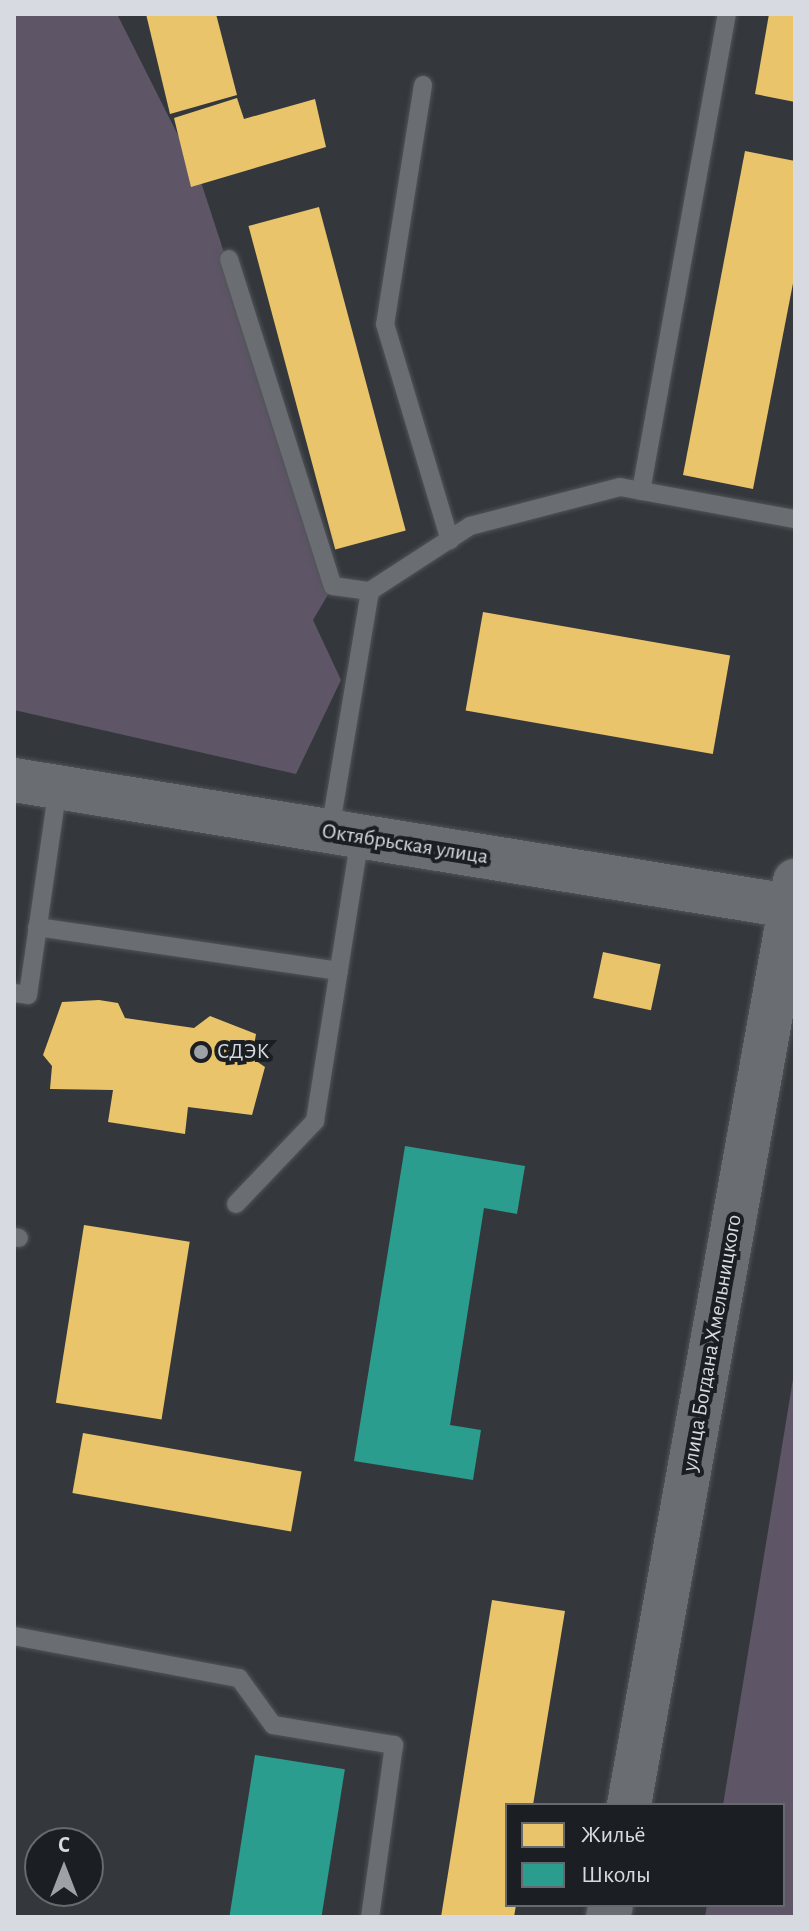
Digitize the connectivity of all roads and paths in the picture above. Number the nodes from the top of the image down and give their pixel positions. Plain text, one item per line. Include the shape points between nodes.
1 (727, 14) edge
2 (423, 85) dead end
3 (229, 259) dead end
4 (641, 491) junction
5 (795, 519) edge
6 (450, 540) junction
7 (370, 591) junction
8 (14, 780) edge
9 (58, 787) junction
10 (345, 834) junction
11 (793, 898) edge
12 (37, 927) junction
13 (339, 971) junction
14 (14, 993) edge
15 (236, 1204) dead end
16 (14, 1636) edge
17 (629, 1803) edge
18 (370, 1917) edge

1 - 4 lane
2 - 6 lane via 385,324
3 - 7 lane via 333,586
4 - 5 lane
4 - 6 lane via 620,487 470,526
6 - 7 lane
7 - 10 lane
8 - 9 street, Октябрьская улица
9 - 10 street, Октябрьская улица
9 - 12 lane
10 - 11 street, Октябрьская улица
10 - 13 lane
11 - 17 street, улица Богдана Хмельницкого
12 - 13 lane
12 - 14 lane via 28,995
13 - 15 lane via 315,1121
16 - 18 lane via 239,1678 273,1725 394,1745

